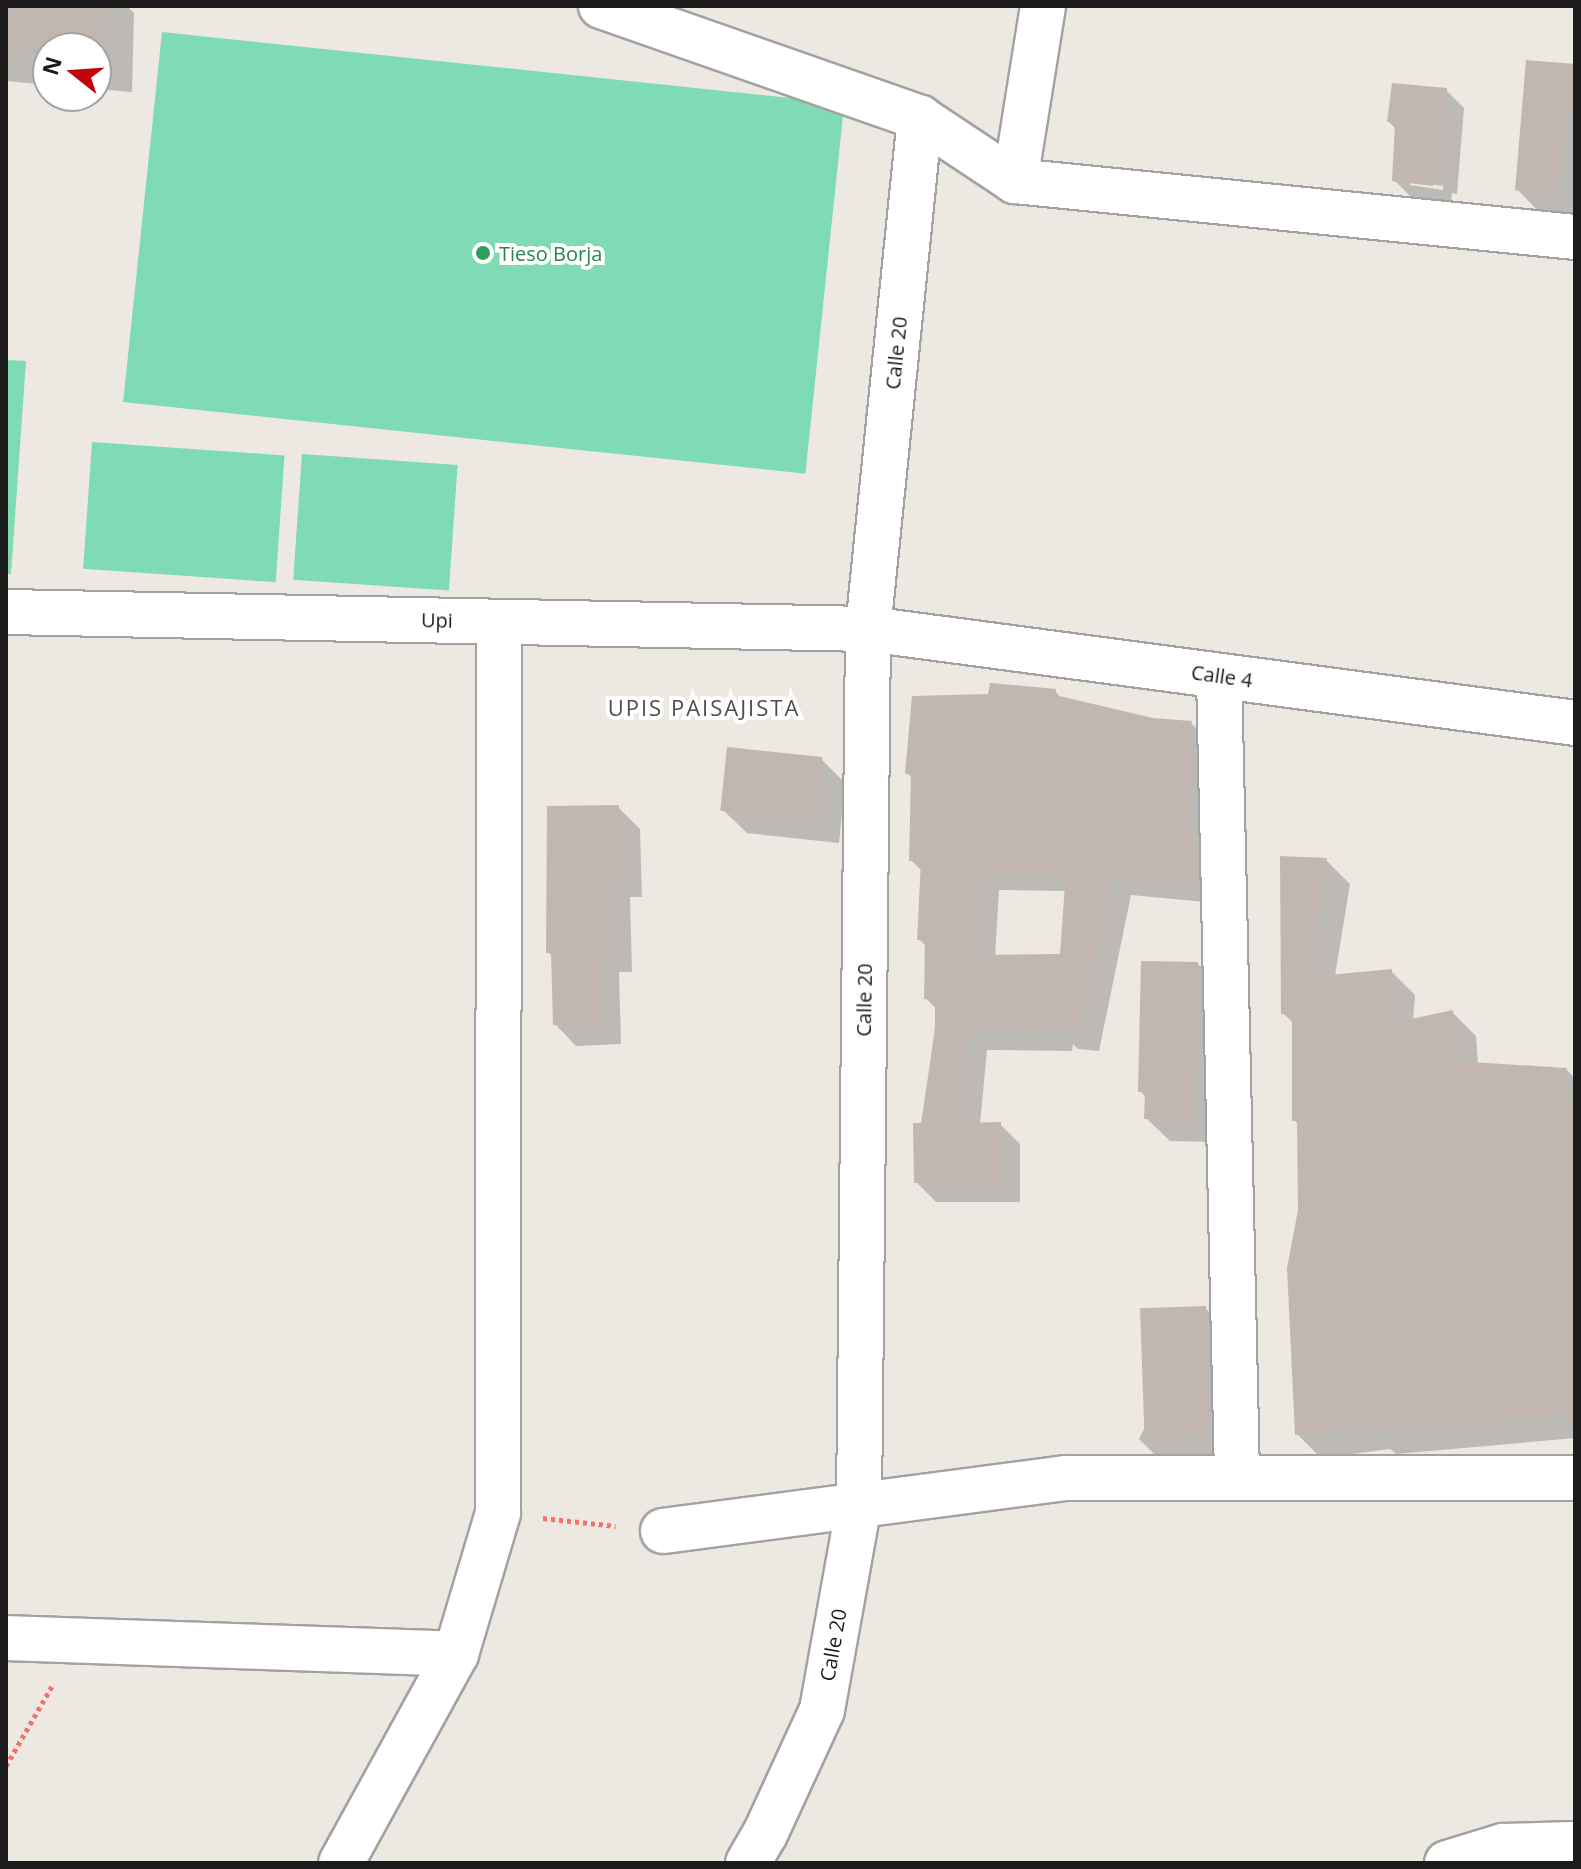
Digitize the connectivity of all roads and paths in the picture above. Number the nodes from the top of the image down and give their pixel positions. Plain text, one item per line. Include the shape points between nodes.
1 (601, 6) edge
2 (1043, 6) edge
3 (920, 118) junction
4 (1015, 181) junction
5 (1575, 237) edge
6 (6, 612) edge
7 (499, 622) junction
8 (868, 629) junction
9 (1219, 676) junction
10 (1575, 723) edge
11 (1237, 1478) junction
12 (1575, 1478) edge
13 (859, 1505) junction
14 (498, 1513) junction
15 (663, 1531) joint
16 (6, 1638) edge
17 (78, 1640) junction
18 (456, 1654) junction
19 (6, 1766) edge
20 (1575, 1844) edge
21 (341, 1863) edge
22 (748, 1863) edge
23 (1447, 1863) edge

1 - 3 street
2 - 4 street
3 - 4 street
3 - 8 street, Calle 20
4 - 5 street
6 - 7 street, Upi
7 - 8 street, Upi
7 - 14 street
8 - 9 street, Calle 4
8 - 13 street, Calle 20
9 - 10 street, Calle 4
9 - 11 street
11 - 12 street
11 - 13 street via 1065,1478
13 - 15 street
13 - 22 street, Calle 20 via 822,1710
14 - 15 path
14 - 18 street
16 - 17 street
17 - 18 street
17 - 19 path
18 - 21 street
20 - 23 street via 1503,1846

